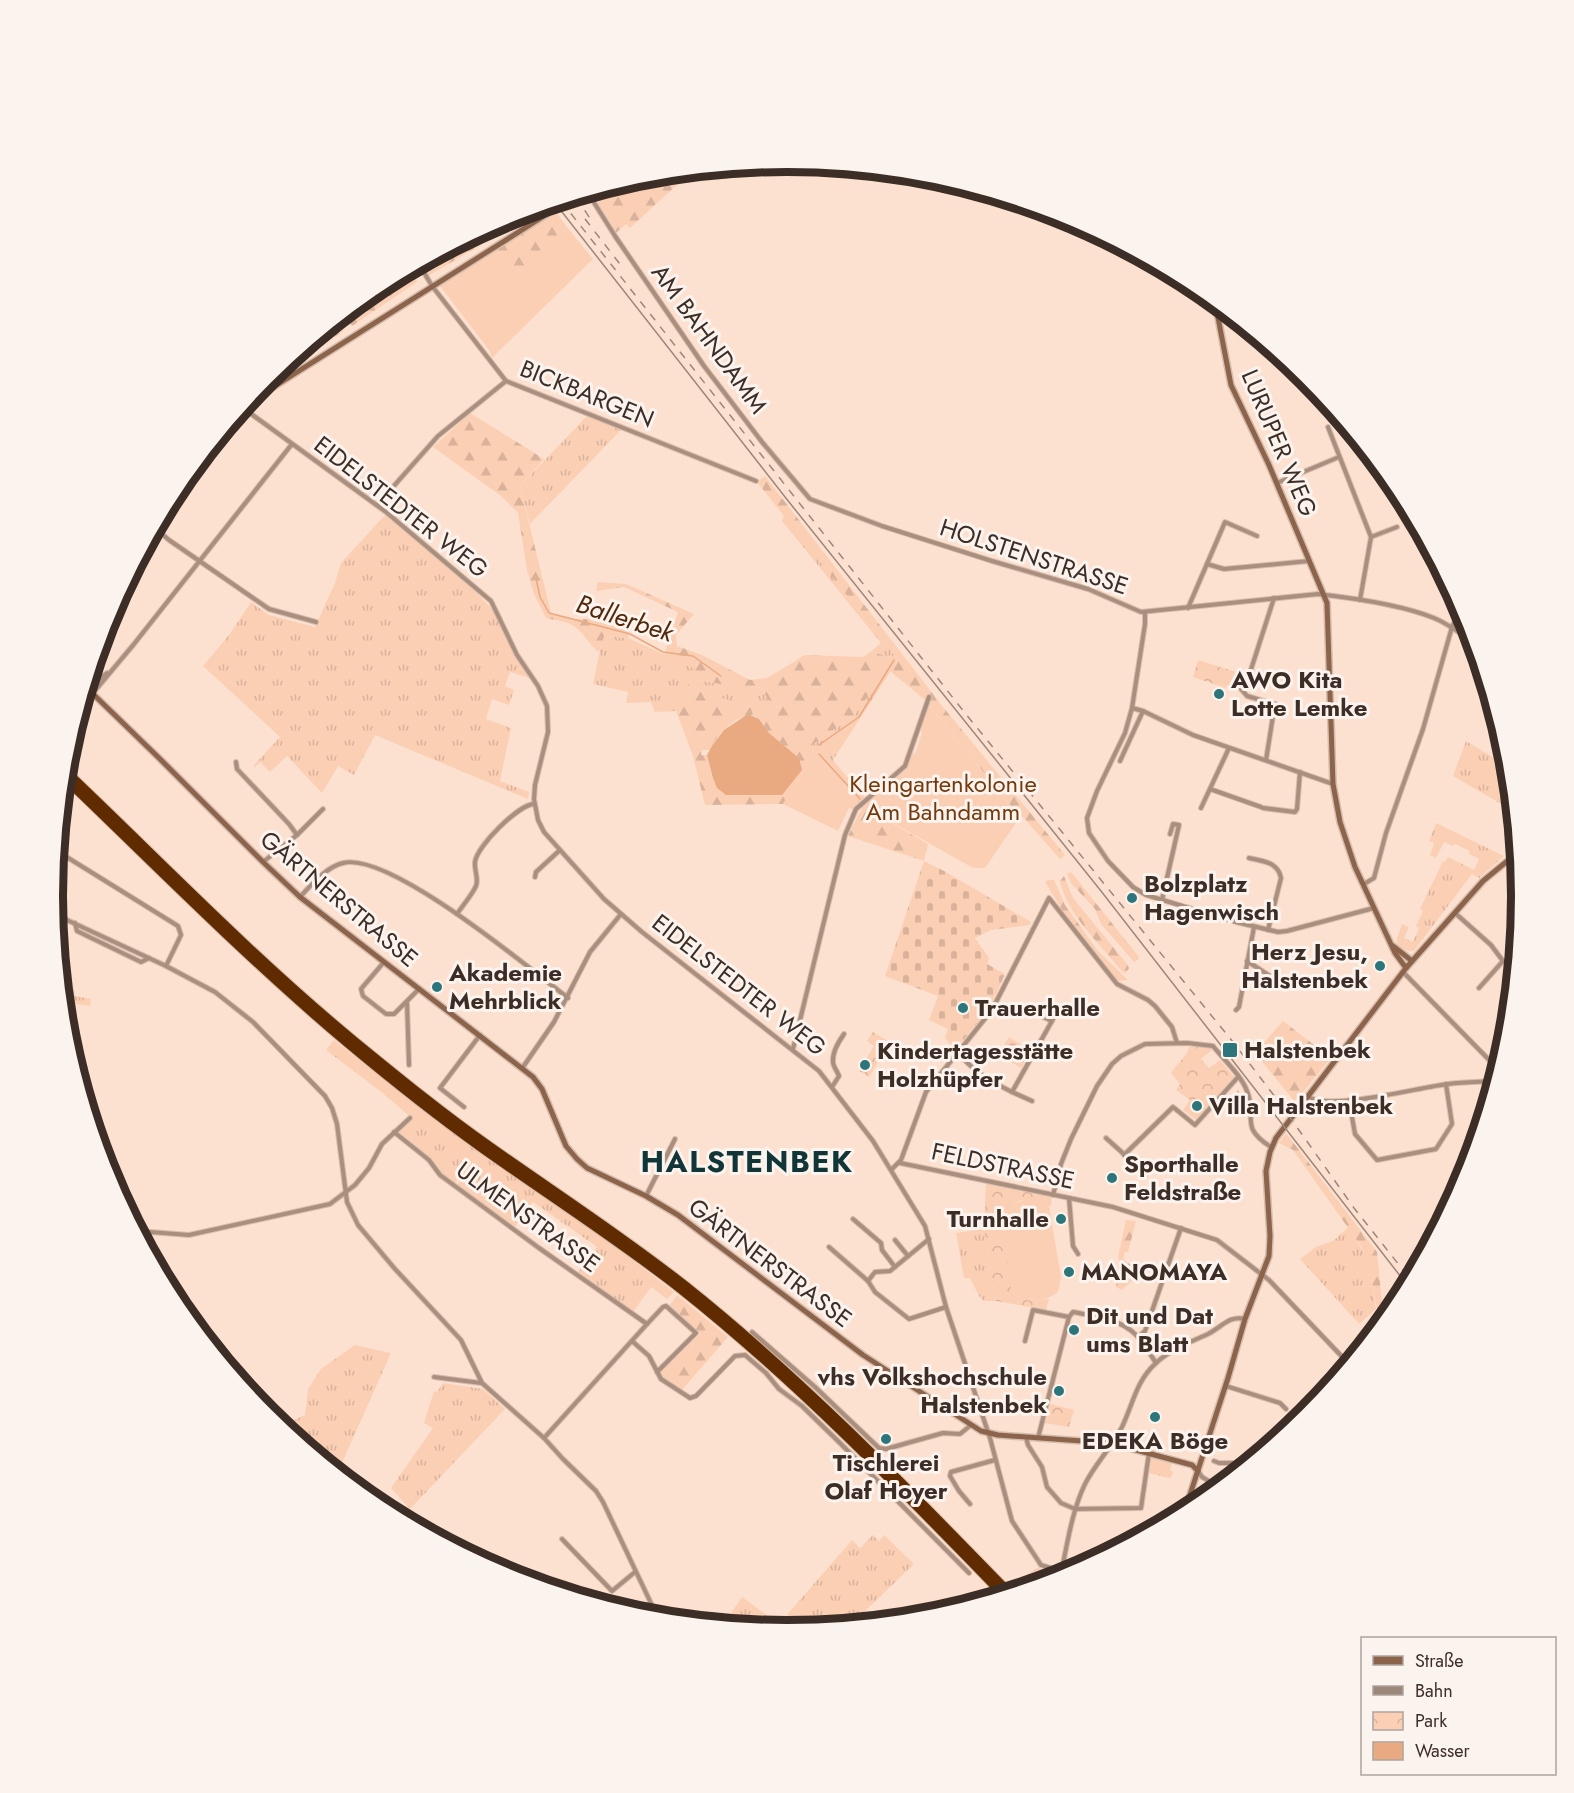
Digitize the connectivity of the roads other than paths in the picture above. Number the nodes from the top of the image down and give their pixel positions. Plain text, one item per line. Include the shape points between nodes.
1 (592, 200) edge
2 (548, 213) edge
3 (423, 270) edge
4 (432, 286) junction
5 (1217, 315) edge
6 (506, 381) junction
7 (272, 388) edge
8 (250, 411) edge
9 (1328, 427) dead end
10 (291, 444) junction
11 (1340, 457) junction
12 (756, 481) dead end
13 (1277, 483) junction
14 (810, 499) joint
15 (377, 505) junction
16 (1397, 527) dead end
17 (161, 533) edge
18 (1257, 536) dead end
19 (1371, 537) junction
20 (198, 561) junction
21 (1309, 561) junction
22 (1207, 564) junction
23 (1324, 595) junction
24 (1274, 598) junction
25 (1360, 600) junction
26 (1187, 608) junction
27 (1145, 612) junction
28 (1456, 619) edge
29 (316, 622) dead end
30 (1452, 627) junction
31 (1462, 634) edge
32 (95, 684) edge
33 (92, 694) edge
34 (928, 697) dead end
35 (1132, 708) junction
36 (1143, 711) junction
37 (1229, 748) junction
38 (1266, 760) junction
39 (1120, 761) dead end
40 (236, 762) dead end
41 (1300, 772) junction
42 (74, 774) edge
43 (73, 778) edge
44 (1333, 784) junction
45 (81, 785) junction
46 (72, 786) edge
47 (1210, 789) junction
48 (534, 804) junction
49 (1201, 808) dead end
50 (323, 809) dead end
51 (1170, 834) dead end
52 (297, 835) junction
53 (560, 850) junction
54 (65, 856) edge
55 (1249, 858) dead end
56 (1509, 858) edge
57 (263, 862) junction
58 (535, 877) dead end
59 (1364, 884) junction
60 (300, 897) junction
61 (1162, 900) junction
62 (1374, 908) junction
63 (1455, 913) junction
64 (457, 914) junction
65 (621, 914) junction
66 (64, 918) edge
67 (1254, 927) junction
68 (1268, 930) junction
69 (1391, 945) junction
70 (1247, 961) junction
71 (1412, 961) junction
72 (384, 962) junction
73 (166, 966) junction
74 (1405, 970) junction
75 (1285, 986) dead end
76 (1479, 988) dead end
77 (418, 989) junction
78 (568, 998) junction
79 (407, 1002) junction
80 (1236, 1010) dead end
81 (1052, 1021) junction
82 (844, 1034) dead end
83 (481, 1035) junction
84 (1177, 1043) junction
85 (793, 1049) junction
86 (958, 1053) junction
87 (1491, 1062) edge
88 (409, 1065) dead end
89 (523, 1067) junction
90 (1238, 1077) junction
91 (1487, 1082) edge
92 (1446, 1084) junction
93 (832, 1087) junction
94 (1012, 1092) junction
95 (1307, 1096) junction
96 (1349, 1100) junction
97 (1032, 1101) dead end
98 (464, 1107) dead end
99 (410, 1118) dead end
100 (394, 1132) junction
101 (1106, 1138) dead end
102 (675, 1139) dead end
103 (1271, 1147) junction
104 (1124, 1155) junction
105 (900, 1163) junction
106 (891, 1169) junction
107 (1146, 1174) dead end
108 (345, 1194) junction
109 (1053, 1195) junction
110 (646, 1196) junction
111 (1069, 1198) junction
112 (853, 1219) dead end
113 (1181, 1228) junction
114 (146, 1232) edge
115 (929, 1239) junction
116 (895, 1240) dead end
117 (829, 1247) dead end
118 (1078, 1254) dead end
119 (908, 1256) junction
120 (895, 1267) junction
121 (1260, 1273) junction
122 (868, 1281) junction
123 (946, 1307) junction
124 (1069, 1317) junction
125 (1245, 1319) junction
126 (647, 1324) junction
127 (752, 1332) dead end
128 (1138, 1337) junction
129 (632, 1341) junction
130 (1025, 1341) dead end
131 (1344, 1358) edge
132 (1156, 1363) junction
133 (657, 1372) junction
134 (434, 1377) dead end
135 (482, 1383) junction
136 (1226, 1386) junction
137 (1286, 1409) dead end
138 (971, 1425) junction
139 (988, 1434) junction
140 (1026, 1437) junction
141 (544, 1438) junction
142 (1037, 1438) junction
143 (1110, 1443) junction
144 (1149, 1453) junction
145 (995, 1461) junction
146 (1214, 1461) dead end
147 (1238, 1463) edge
148 (1198, 1471) junction
149 (1211, 1483) edge
150 (1189, 1498) edge
151 (970, 1504) dead end
152 (1075, 1509) junction
153 (562, 1539) dead end
154 (1062, 1566) edge
155 (1053, 1569) edge
156 (635, 1572) junction
157 (969, 1573) dead end
158 (1004, 1587) edge
159 (997, 1589) edge
160 (653, 1608) edge

1 - 14 street, AM BAHNDAMM via 704,366
2 - 4 street
3 - 4 street, BICKBARGEN
4 - 6 street, BICKBARGEN
4 - 7 street
5 - 13 street, LURUPER WEG via 1231,385
6 - 12 street, BICKBARGEN
6 - 15 street via 438,436
8 - 10 street, EIDELSTEDTER WEG
9 - 11 street
10 - 15 street, EIDELSTEDTER WEG
10 - 20 street
11 - 13 street
11 - 19 street
13 - 21 street, LURUPER WEG
14 - 27 street, HOLSTENSTRASSE via 882,526 1088,589
15 - 48 street, EIDELSTEDTER WEG via 491,601 544,697 549,724
16 - 19 street
17 - 20 street
18 - 22 street via 1225,522
19 - 25 street
20 - 29 street via 269,609
20 - 32 street via 113,669
21 - 22 street via 1224,569
21 - 23 street, LURUPER WEG
22 - 26 street
23 - 24 street
23 - 25 street
23 - 44 street, LURUPER WEG via 1328,611
24 - 26 street
24 - 38 street via 1246,685 1241,689 1247,696 1278,705
25 - 30 street via 1411,611
26 - 27 street
27 - 35 street, HOLSTENSTRASSE
28 - 30 street
30 - 31 street
30 - 59 street via 1374,878
33 - 57 street, GÄRTNERSTRASSE
34 - 85 street via 905,766 856,809 851,819
35 - 36 street
35 - 61 street, HOLSTENSTRASSE via 1125,733 1091,805 1088,828 1094,843 1122,877 1146,895
36 - 37 street
36 - 39 street
37 - 38 street
37 - 47 street
38 - 41 street
40 - 52 street via 237,769
41 - 44 street
41 - 47 street via 1295,812 1262,808
42 - 45 highway
43 - 45 highway
44 - 59 street, LURUPER WEG via 1344,835
45 - 158 highway via 235,935 354,1040 469,1131 685,1284 758,1347 816,1399
46 - 159 highway via 235,945 348,1044 459,1131 639,1258 753,1351 876,1466
47 - 49 street
48 - 53 street, EIDELSTEDTER WEG via 542,828
48 - 64 street via 514,814 490,838 476,860 477,884
50 - 52 street
51 - 61 street via 1173,824 1179,825
52 - 57 street
53 - 58 street
53 - 65 street, EIDELSTEDTER WEG
54 - 73 street via 178,926 181,935
55 - 68 street via 1269,862 1280,873
56 - 63 street
57 - 60 street, GÄRTNERSTRASSE
59 - 62 street, LURUPER WEG
60 - 64 street via 330,869 343,862 358,862 402,880
60 - 72 street, GÄRTNERSTRASSE
61 - 67 street, HOLSTENSTRASSE
62 - 68 street, HOLSTENSTRASSE via 1287,931
62 - 69 street, LURUPER WEG
63 - 71 street
63 - 76 street via 1503,961
64 - 78 street
65 - 78 street via 590,952
65 - 85 street, EIDELSTEDTER WEG
66 - 73 street via 75,923 77,931 141,962 149,958
67 - 68 street, HOLSTENSTRASSE
67 - 70 street
69 - 71 street
69 - 74 street, LURUPER WEG
70 - 75 street
70 - 80 street
71 - 74 street
72 - 77 street, GÄRTNERSTRASSE
72 - 79 street via 362,986 361,993 389,1015
73 - 108 street via 233,1006 325,1096 337,1124
74 - 87 street
74 - 95 street
77 - 79 street
77 - 83 street, GÄRTNERSTRASSE
78 - 89 street
79 - 88 street, GÄRTNERSTRASSE
81 - 81 street via 1057,1012 1040,1010 1041,1016
81 - 94 street
82 - 93 street via 832,1061 839,1076
83 - 89 street, GÄRTNERSTRASSE
83 - 98 street via 440,1088
84 - 86 street via 1172,1027 1155,1006 1117,984 1049,898 992,1010
84 - 90 street via 1212,1045
84 - 109 street via 1145,1044 1112,1064 1071,1139
85 - 93 street, EIDELSTEDTER WEG
86 - 94 street via 990,1081
86 - 105 street via 926,1092
89 - 110 street, GÄRTNERSTRASSE via 542,1089 572,1154 585,1166
90 - 103 street via 1249,1096 1253,1131
90 - 104 street via 1195,1125 1173,1107
91 - 92 street
92 - 96 street
92 - 96 street via 1452,1124 1436,1149 1391,1157 1375,1159 1355,1134
93 - 106 street, EIDELSTEDTER WEG
94 - 97 street
95 - 96 street via 1317,1102
95 - 103 street
99 - 100 street
100 - 108 street via 381,1144 362,1178
100 - 126 street, ULMENSTRASSE via 429,1160 440,1175
101 - 104 street
102 - 110 street
103 - 121 street via 1265,1180 1270,1249
104 - 107 street
105 - 106 street
105 - 109 street, FELDSTRASSE
106 - 115 street, EIDELSTEDTER WEG
108 - 114 street via 321,1207 189,1235
108 - 135 street via 365,1234 461,1340
109 - 111 street, FELDSTRASSE
110 - 138 street, GÄRTNERSTRASSE via 678,1215 870,1359
111 - 113 street, FELDSTRASSE
111 - 118 street
112 - 120 street via 881,1243
113 - 121 street, FELDSTRASSE via 1216,1240
113 - 128 street via 1145,1331
115 - 119 street
115 - 123 street, EIDELSTEDTER WEG
116 - 119 street
117 - 122 street
119 - 120 street
120 - 122 street via 875,1272
121 - 125 street
121 - 131 street, FELDSTRASSE
122 - 123 street via 875,1292 909,1320
123 - 139 street, EIDELSTEDTER WEG
124 - 128 street via 1073,1312 1107,1319
124 - 130 street via 1033,1310
124 - 142 street
125 - 132 street via 1230,1319
125 - 136 street
126 - 129 street
126 - 133 street via 666,1306 696,1333
127 - 138 street via 879,1448 943,1433 960,1434
128 - 132 street
129 - 133 street via 649,1356
129 - 141 street
132 - 143 street via 1137,1386 1122,1427
133 - 157 street via 661,1379 693,1398 735,1356 742,1354 802,1406
134 - 135 street
135 - 141 street
136 - 137 street via 1280,1403
136 - 148 street
138 - 139 street, GÄRTNERSTRASSE
139 - 140 street
139 - 145 street, EIDELSTEDTER WEG
140 - 142 street
140 - 152 street via 1042,1467 1047,1487 1061,1503
141 - 156 street via 596,1491
142 - 143 street
143 - 144 street
143 - 152 street
144 - 148 street via 1192,1465
144 - 152 street via 1141,1508
145 - 151 street via 951,1472 953,1483
145 - 155 street, EIDELSTEDTER WEG via 1012,1521 1038,1562
146 - 147 street
148 - 149 street
148 - 150 street
152 - 154 street
153 - 156 street via 612,1591
156 - 160 street

